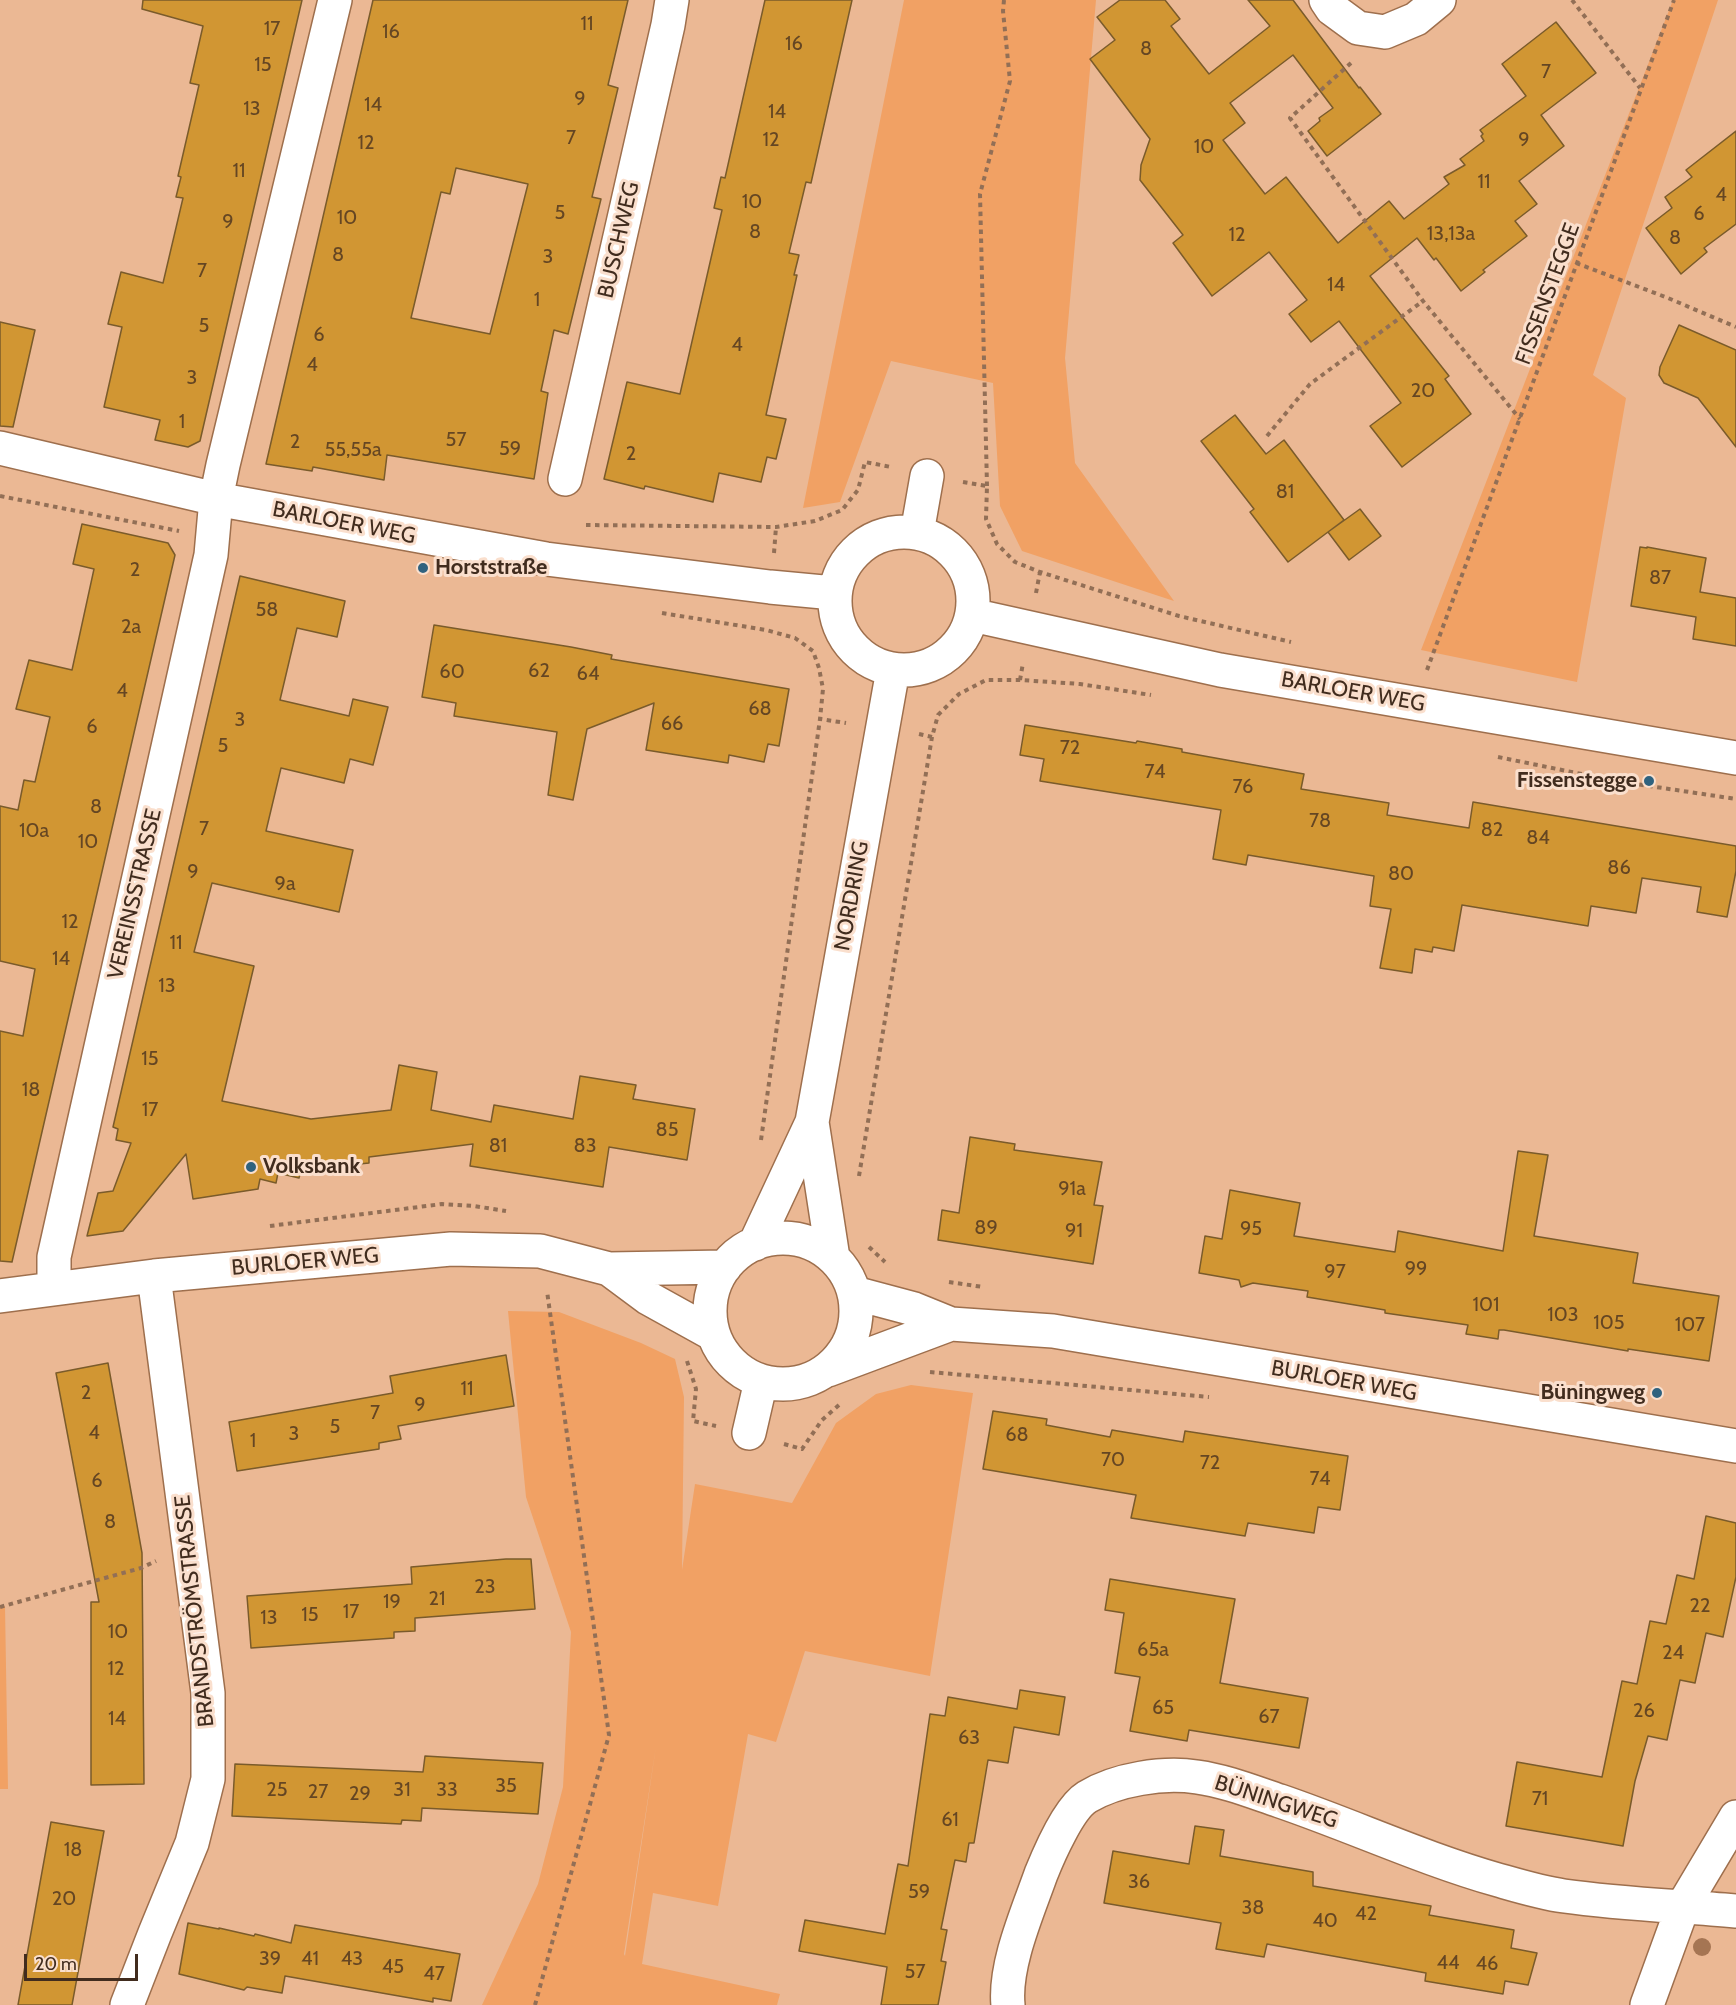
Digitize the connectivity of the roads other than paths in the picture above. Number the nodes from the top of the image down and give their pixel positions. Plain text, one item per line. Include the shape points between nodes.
1 (334, 0) edge
2 (672, 0) edge
3 (1326, 0) edge
4 (1439, 0) edge
5 (0, 448) edge
6 (927, 476) road end
7 (565, 479) dead end
8 (216, 499) junction
9 (917, 532) junction
10 (834, 592) junction
11 (972, 615) junction
12 (893, 670) junction
13 (1736, 758) edge
14 (812, 1122) junction
15 (755, 1244) junction
16 (833, 1258) junction
17 (725, 1267) junction
18 (609, 1269) junction
19 (154, 1276) junction
20 (54, 1288) junction
21 (854, 1293) junction
22 (0, 1296) edge
23 (951, 1324) junction
24 (713, 1334) junction
25 (828, 1370) junction
26 (761, 1381) junction
27 (749, 1433) road end
28 (1736, 1446) edge
29 (1736, 1817) edge
30 (1683, 1906) junction
31 (1736, 1911) edge
32 (127, 2005) edge
33 (1008, 2005) edge
34 (1647, 2005) edge

1 - 8 street
2 - 7 street, BUSCHWEG
3 - 4 street via 1358,28 1385,32 1416,19
5 - 8 street, BARLOER WEG
6 - 9 street
8 - 10 street, BARLOER WEG via 546,559
8 - 20 street, VEREINSSTRASSE via 211,555 54,1257
9 - 10 street via 895,531 872,538 854,552 840,571
9 - 11 street via 938,540 967,571 973,591
10 - 12 street via 835,614 842,634 855,651 872,663
11 - 12 street via 953,650 935,663 915,670
11 - 13 street, BARLOER WEG via 1220,670
12 - 14 street, NORDRING
14 - 15 street, NORDRING
14 - 16 street, NORDRING
15 - 16 street via 775,1238 796,1239
15 - 17 street via 738,1253
16 - 21 street
17 - 18 street, BURLOER WEG
17 - 24 street via 712,1293
18 - 19 street, BURLOER WEG via 540,1251 451,1249
18 - 24 street, BURLOER WEG via 648,1298
19 - 20 street, BURLOER WEG
19 - 32 street, BRANDSTRÖMSTRASSE via 208,1693 208,1779 192,1844
20 - 22 street, BURLOER WEG
21 - 23 street, BURLOER WEG via 914,1309
21 - 25 street via 856,1316 852,1336 843,1355
23 - 25 street, BURLOER WEG
23 - 28 street, BURLOER WEG via 1053,1331
24 - 26 street via 724,1355 740,1371
25 - 26 street via 807,1381 784,1385
26 - 27 street
29 - 30 street
30 - 31 street, BÜNINGWEG
30 - 33 street, BÜNINGWEG via 1562,1896 1496,1879 1236,1786 1196,1777 1121,1782 1085,1798 1066,1821 1049,1853 1022,1927 1010,1972
30 - 34 street

